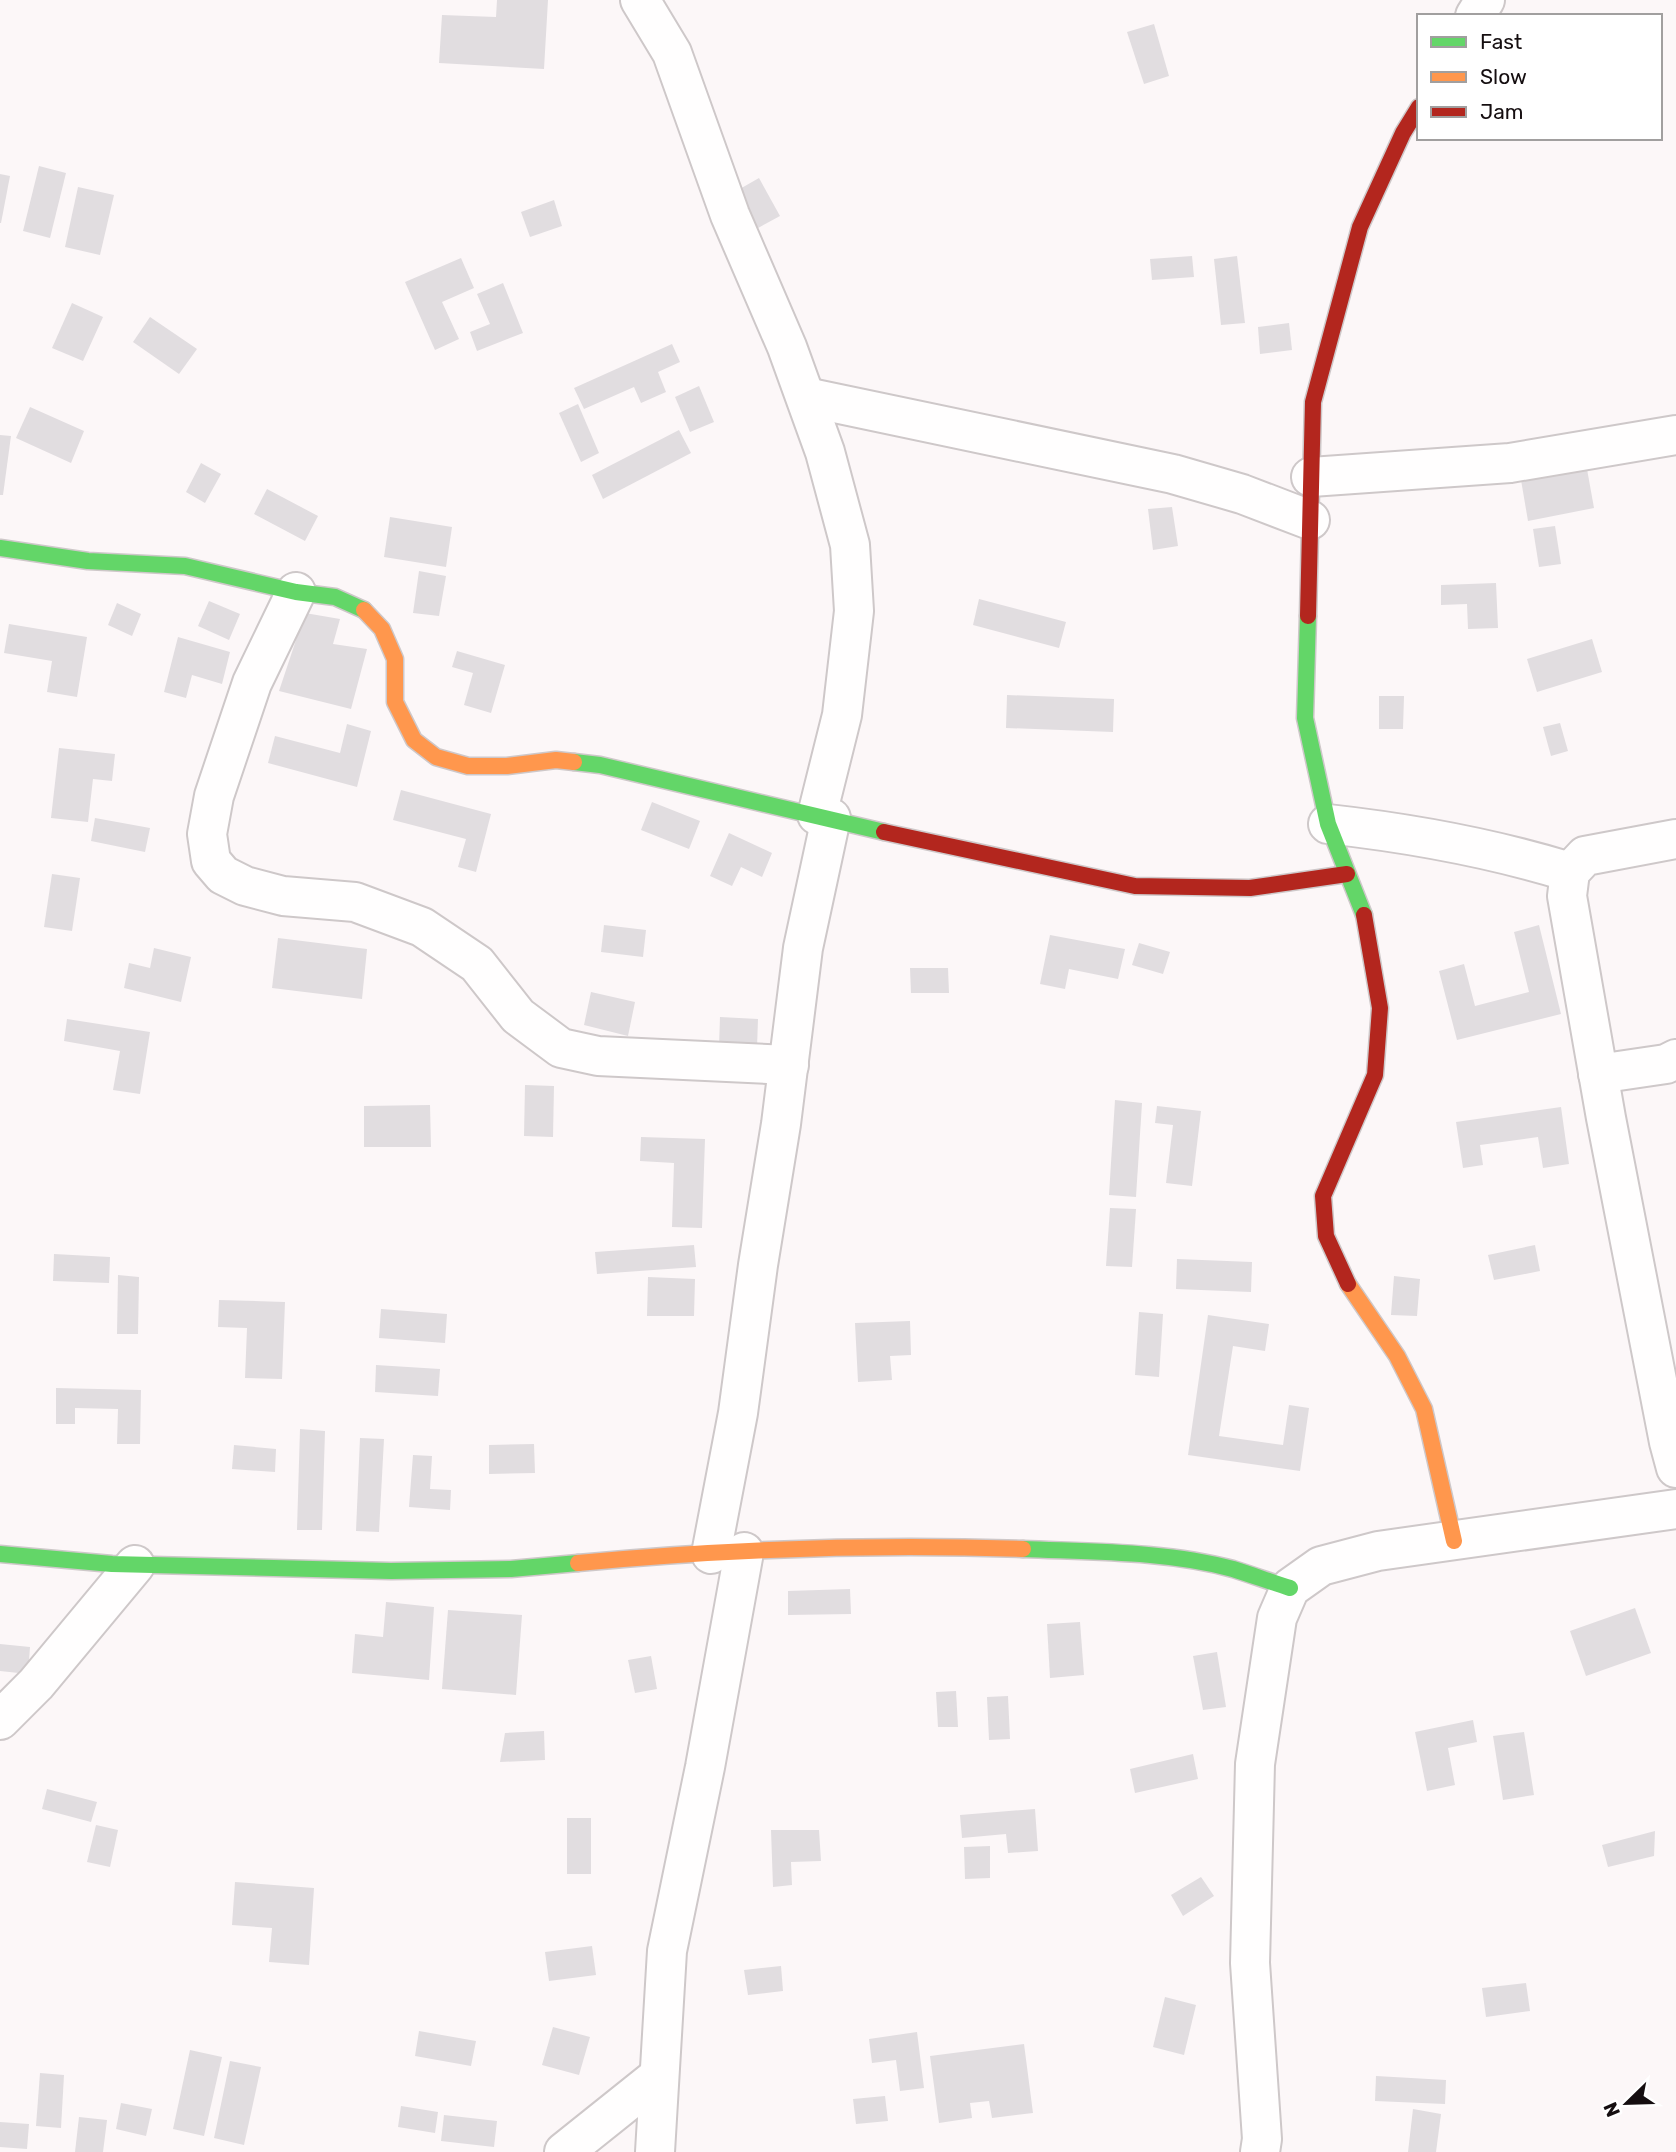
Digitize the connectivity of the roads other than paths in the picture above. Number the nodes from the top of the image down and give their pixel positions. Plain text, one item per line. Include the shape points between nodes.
1 (640, 0) edge
2 (1417, 110) edge
3 (806, 397) junction
4 (1676, 435) edge
5 (1311, 477) junction
6 (1310, 520) junction
7 (0, 548) edge
8 (296, 592) junction
9 (824, 817) junction
10 (1328, 824) junction
11 (1676, 839) edge
12 (1570, 872) junction
13 (1347, 874) junction
14 (1676, 1059) edge
15 (789, 1065) junction
16 (1598, 1074) junction
17 (1676, 1468) edge
18 (1676, 1509) edge
19 (1454, 1541) junction
20 (727, 1553) junction
21 (0, 1554) edge
22 (135, 1565) junction
23 (1290, 1588) junction
24 (0, 1720) edge
25 (659, 2076) junction
26 (564, 2152) edge
27 (654, 2152) edge
28 (1260, 2152) edge

1 - 3 street via 672,53 730,215
2 - 5 street via 1360,228 1313,402
3 - 6 street via 1173,474
3 - 9 street via 850,545 854,611
4 - 5 street via 1510,463
5 - 6 street
6 - 10 street via 1305,718
7 - 8 street via 88,561 185,566
8 - 9 street via 335,597 361,607 382,629 395,659 395,702 414,740 436,757 468,766 556,760 600,765
8 - 15 street via 252,683 214,796 207,834 211,861 223,875 283,896 355,902 422,927 477,964 518,1016 561,1048 598,1056
9 - 13 street via 1135,886 1250,888
9 - 15 street
10 - 12 street via 1521,857
10 - 13 street
11 - 12 street via 1585,856
12 - 16 street via 1567,896
13 - 19 street via 1364,916 1380,1009 1376,1075 1323,1196 1326,1236 1345,1280 1397,1356 1424,1409
14 - 16 street
15 - 20 street via 738,1413
16 - 17 street
18 - 19 street
19 - 23 street via 1378,1551 1321,1566
20 - 22 street via 511,1569 366,1571
20 - 23 street via 935,1546 1096,1552 1232,1569
20 - 25 street via 705,1768 667,1951
21 - 22 street
22 - 24 street via 77,1637
23 - 28 street via 1277,1618 1255,1764 1250,1963
25 - 26 street
25 - 27 street

